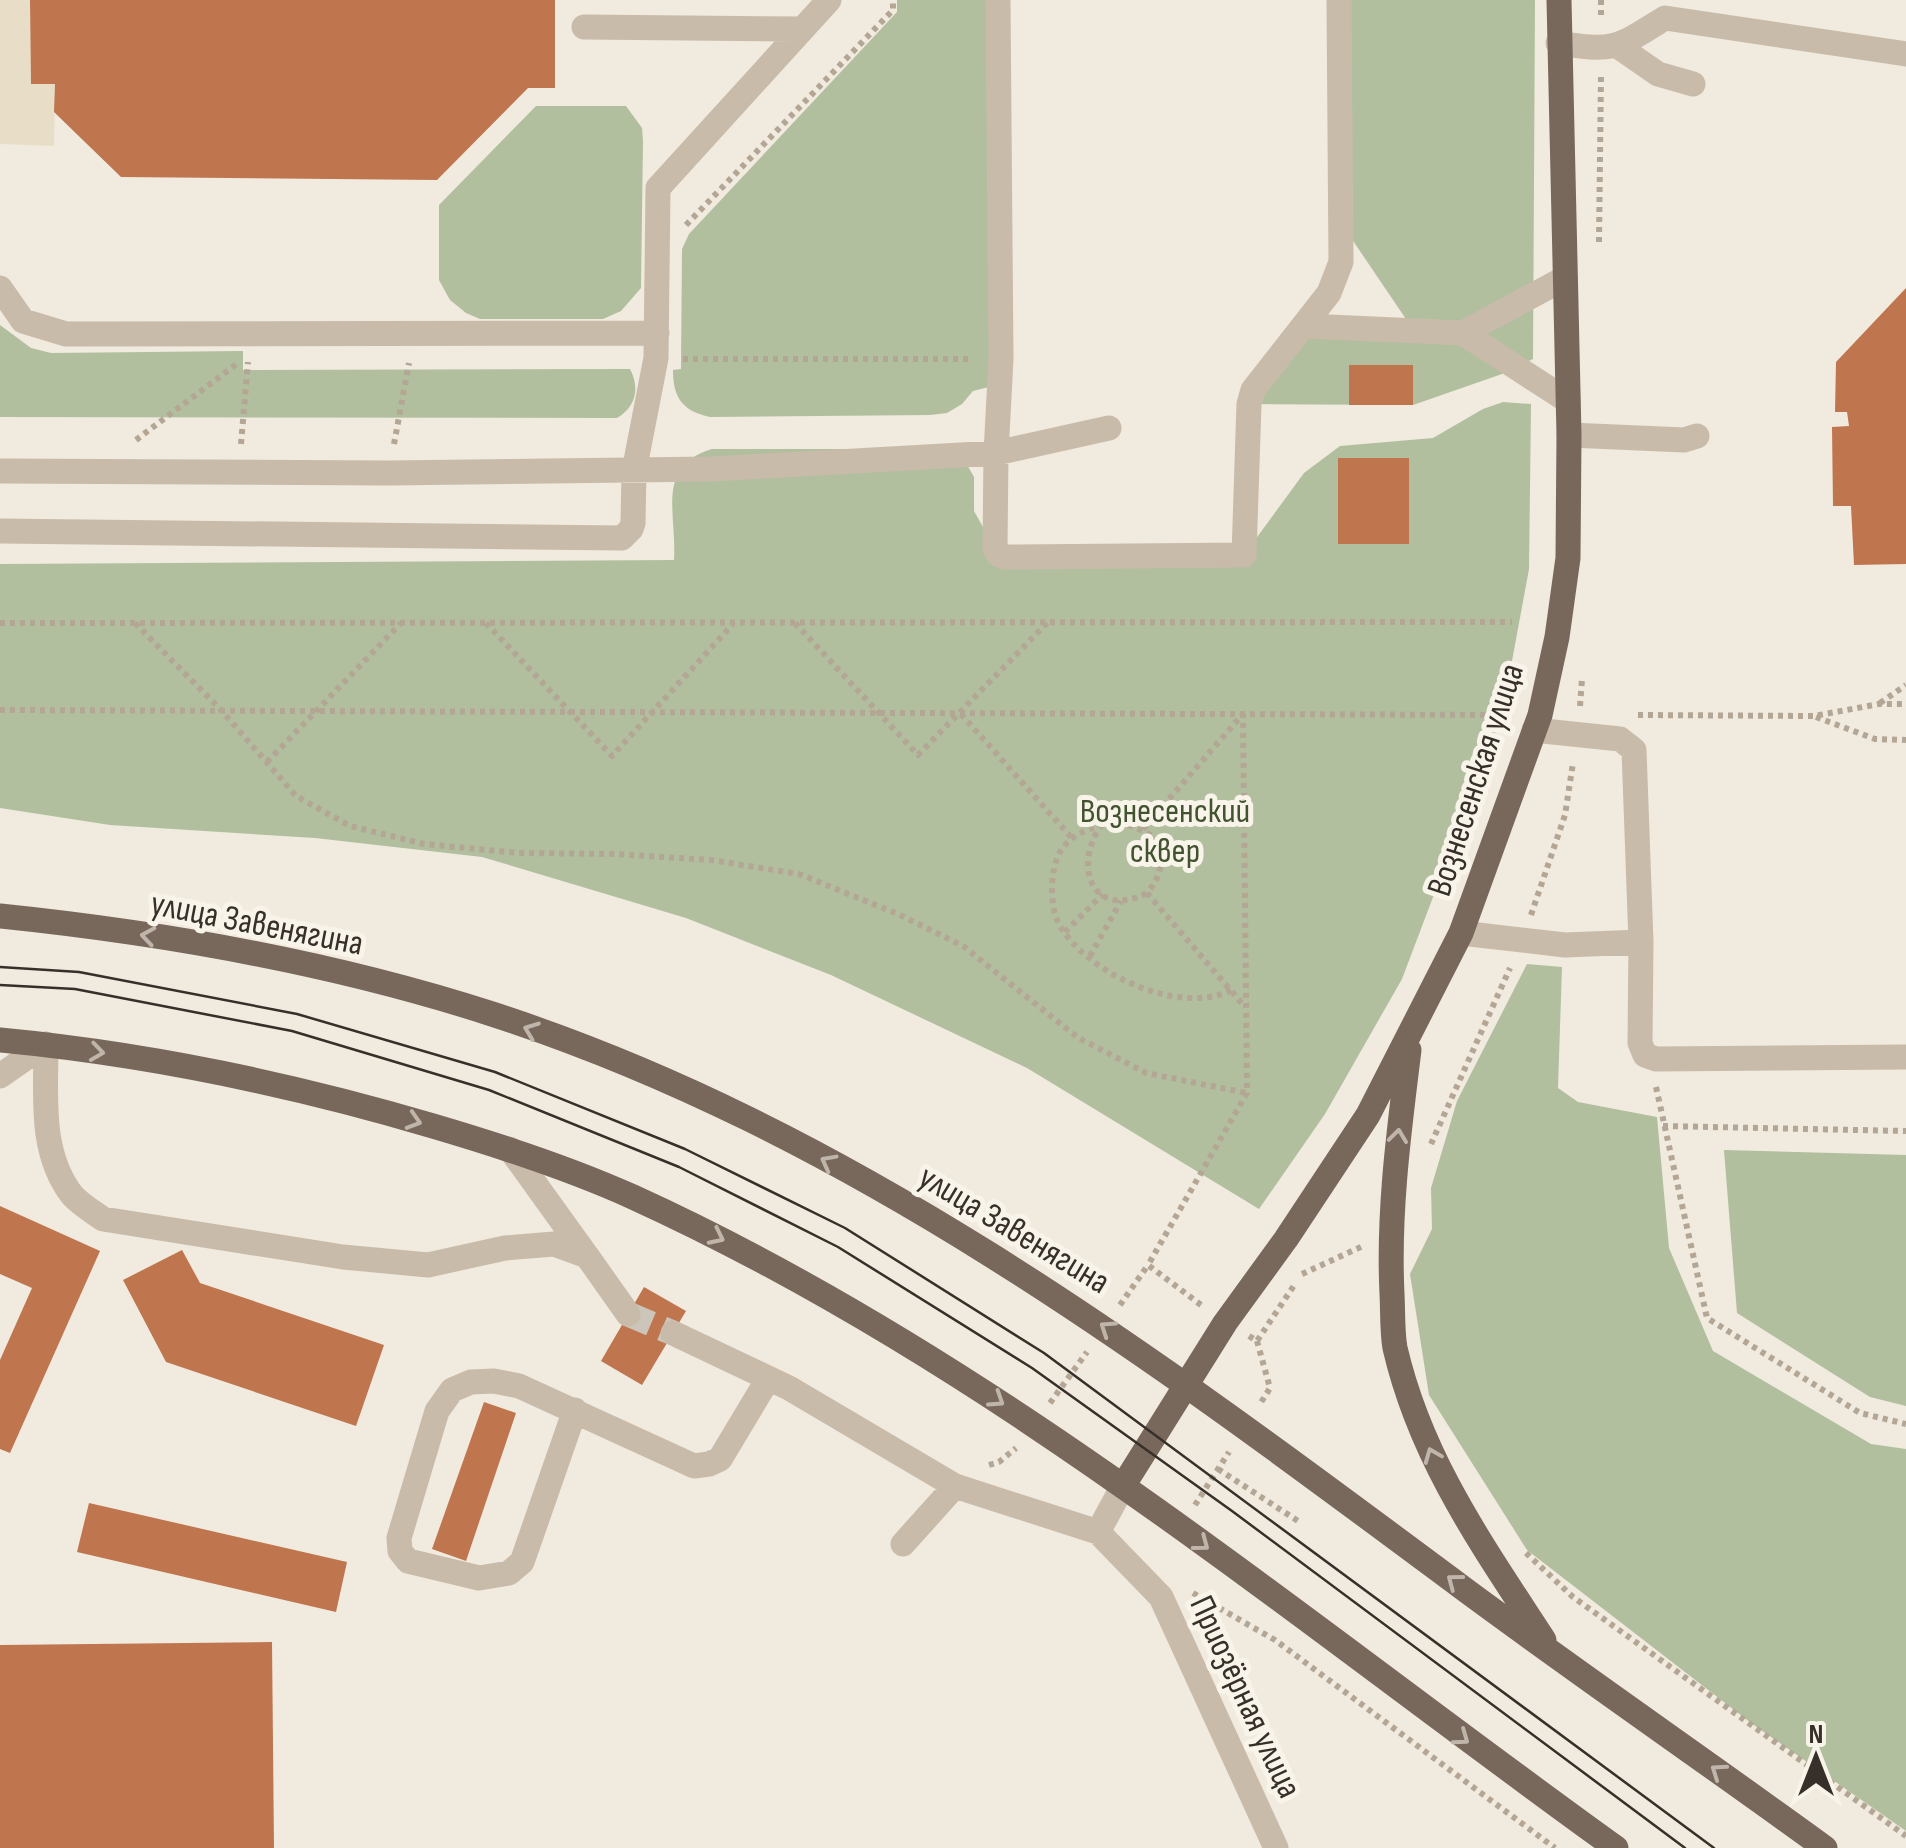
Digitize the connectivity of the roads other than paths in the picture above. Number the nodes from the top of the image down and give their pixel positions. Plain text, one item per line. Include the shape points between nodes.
1 (829, 0) edge
2 (998, 0) edge
3 (1339, 0) edge
4 (1558, 0) edge
5 (584, 27) dead end
6 (802, 29) junction
7 (1558, 43) junction
8 (1610, 48) junction
9 (1906, 54) edge
10 (1693, 84) dead end
11 (1564, 278) junction
12 (0, 288) edge
13 (1306, 326) junction
14 (1463, 333) junction
15 (656, 345) junction
16 (1568, 401) junction
17 (1109, 428) dead end
18 (1569, 435) junction
19 (1698, 436) dead end
20 (996, 454) junction
21 (0, 471) edge
22 (634, 471) junction
23 (0, 531) edge
24 (1537, 723) junction
25 (0, 900) edge
26 (0, 916) edge
27 (47, 921) junction
28 (1462, 932) junction
29 (1641, 942) junction
30 (1411, 1034) junction
31 (0, 1040) edge
32 (46, 1044) junction
33 (1906, 1057) edge
34 (0, 1076) edge
35 (510, 1149) junction
36 (587, 1256) junction
37 (628, 1314) tunnel mouth
38 (672, 1333) tunnel mouth
39 (768, 1379) junction
40 (1187, 1384) junction
41 (575, 1410) junction
42 (954, 1486) junction
43 (1124, 1486) junction
44 (1098, 1532) junction
45 (903, 1544) dead end
46 (1556, 1657) junction
47 (1276, 1848) edge
48 (1616, 1848) edge
49 (1825, 1848) edge

1 - 6 street
2 - 20 street via 1002,359
3 - 13 street via 1341,262
4 - 7 main road, Вознесенская улица
5 - 6 street
6 - 15 street via 659,184
7 - 8 street
7 - 11 main road, Вознесенская улица
8 - 9 street via 1665,18
8 - 10 street
11 - 14 street
11 - 16 main road, Вознесенская улица
12 - 15 street via 23,321 66,334
13 - 14 street
13 - 20 street via 1261,379 1249,404 1242,557 1002,556 995,548
14 - 16 street
15 - 22 street
16 - 18 main road, Вознесенская улица
17 - 20 street
18 - 19 street
18 - 24 main road, Вознесенская улица via 1568,558
20 - 22 street
21 - 22 street
22 - 23 street via 631,529 616,539
24 - 28 main road, Вознесенская улица
24 - 29 street via 1620,740 1634,750
25 - 27 main road, улица Завенягина
26 - 27 main road, улица Завенягина
40 -> 27 main road, улица Завенягина via 963,1237 745,1119 608,1059 492,1014 338,973
28 - 29 street via 1565,945
28 - 30 main road, Вознесенская улица
29 - 33 street via 1640,1043 1650,1058
30 - 40 main road, Вознесенская улица via 1368,1115
46 -> 30 main road via 1441,1478 1394,1344 1390,1244
31 - 32 main road
32 - 34 street
32 -> 35 main road via 194,1066 349,1101
32 - 36 street via 46,1122 54,1161 73,1196 103,1219 428,1265 554,1244
35 - 36 street
35 -> 43 main road via 629,1195 762,1258 871,1319
36 - 37 street
38 - 39 street
39 - 41 street via 720,1459 709,1464 694,1466
39 - 42 street
40 - 43 main road, Вознесенская улица
46 -> 40 main road, улица Завенягина
41 - 41 street via 494,1380 452,1390 437,1411 399,1538 408,1561 479,1578 509,1573 522,1562
42 - 44 street
42 - 45 street
43 - 44 street
43 -> 48 main road
44 - 47 street, Приозёрная улица via 1161,1597
49 -> 46 main road, улица Завенягина

